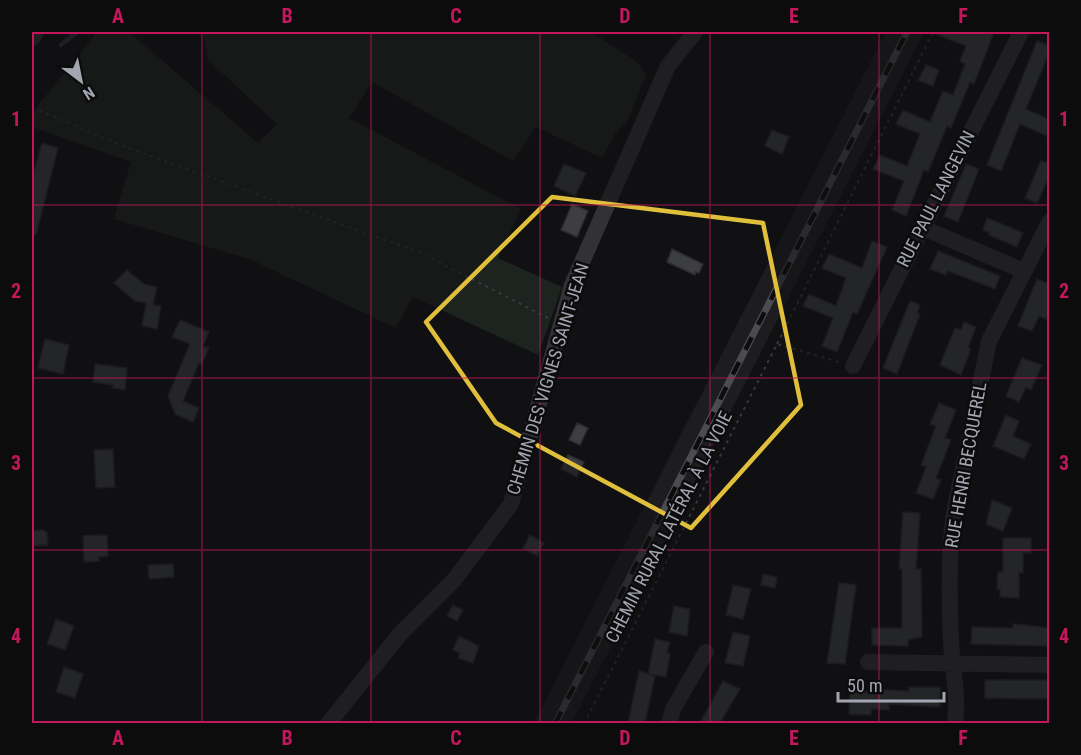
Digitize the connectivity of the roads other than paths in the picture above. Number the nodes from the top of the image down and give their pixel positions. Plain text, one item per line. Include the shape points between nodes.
1 (36, 32) edge
2 (695, 32) edge
3 (1021, 32) edge
4 (32, 38) edge
5 (1050, 221) edge
6 (921, 227) junction
7 (1024, 271) junction
8 (853, 366) road end
9 (706, 652) dead end
10 (868, 662) dead end
11 (954, 664) junction
12 (1050, 665) edge
13 (328, 723) edge
14 (669, 723) edge
15 (955, 723) edge

1 - 4 street
2 - 13 street, CHEMIN DES VIGNES SAINT-JEAN via 668,66 572,285 511,504 454,580 400,634
3 - 6 street, RUE PAUL LANGEVIN
5 - 7 street, RUE HENRI BECQUEREL
6 - 7 street
6 - 8 street, RUE PAUL LANGEVIN
7 - 11 street, RUE HENRI BECQUEREL via 989,341 954,513
9 - 14 street
10 - 11 street
11 - 12 street
11 - 15 street, RUE HENRI BECQUEREL

